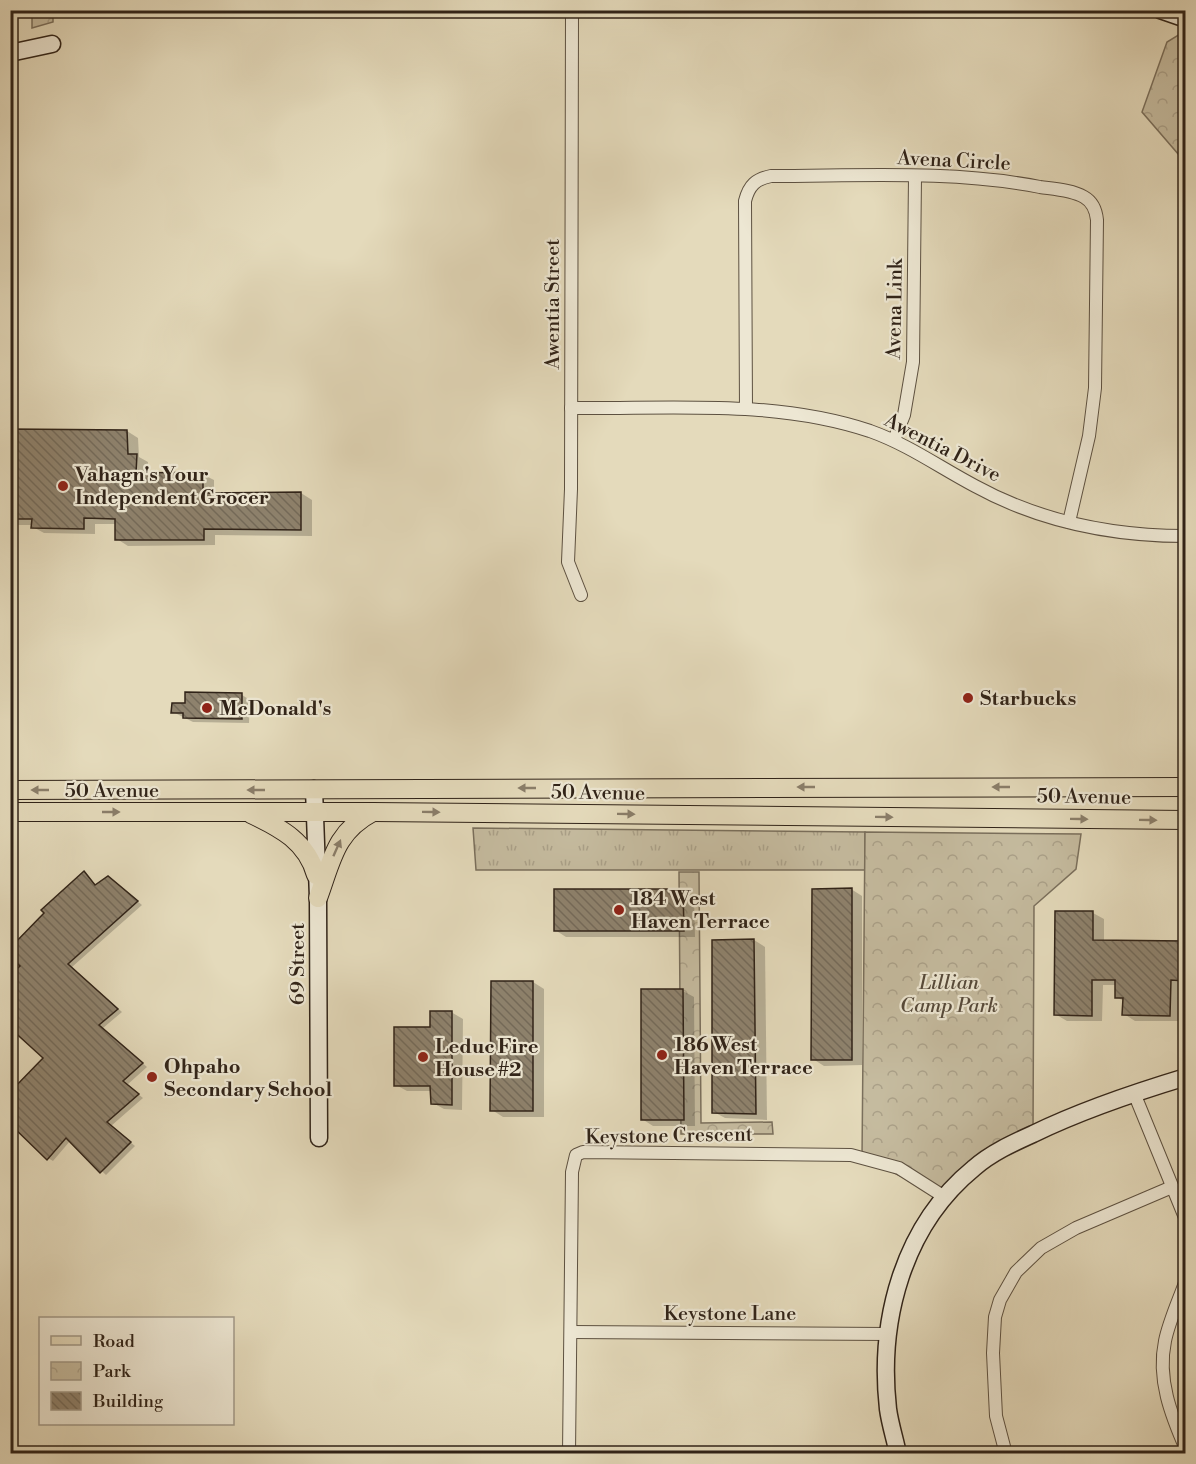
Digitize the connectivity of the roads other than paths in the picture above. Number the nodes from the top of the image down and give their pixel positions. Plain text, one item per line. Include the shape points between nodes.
1 (572, 10) edge
2 (1160, 10) edge
3 (1185, 19) edge
4 (52, 44) dead end
5 (10, 53) edge
6 (915, 177) junction
7 (571, 408) junction
8 (746, 409) junction
9 (894, 440) junction
10 (1068, 522) junction
11 (1185, 536) edge
12 (581, 595) dead end
13 (1185, 787) edge
14 (314, 789) junction
15 (10, 790) edge
16 (10, 812) edge
17 (247, 812) junction
18 (315, 812) junction
19 (373, 812) junction
20 (1185, 820) edge
21 (316, 875) junction
22 (318, 898) junction
23 (1185, 1077) edge
24 (1134, 1093) junction
25 (319, 1138) dead end
26 (1172, 1187) junction
27 (943, 1196) junction
28 (1185, 1220) edge
29 (1185, 1280) edge
30 (571, 1332) junction
31 (888, 1334) junction
32 (1185, 1449) edge
33 (569, 1454) edge
34 (898, 1454) edge
35 (1006, 1454) edge

1 - 7 street, Awentia Street
2 - 3 street
4 - 5 street
6 - 8 street, Avena Circle via 771,176 751,185 745,201
6 - 9 street, Avena Link via 913,362 904,415
6 - 10 street, Avena Circle via 1007,180 1078,194 1096,210 1095,388 1089,436
7 - 8 street, Awentia Drive
7 - 12 street, Awentia Street via 568,562
8 - 9 street, Awentia Drive via 812,416
9 - 10 street, Awentia Drive via 992,495
10 - 11 street, Awentia Drive via 1131,535
13 -> 14 main road, 50 Avenue
14 -> 15 main road, 50 Avenue
14 - 18 street, 69 Street
16 -> 17 main road, 50 Avenue
17 - 18 main road, 50 Avenue
17 - 21 main road via 293,838 306,851
18 - 19 main road, 50 Avenue
18 - 21 street, 69 Street
19 -> 20 main road, 50 Avenue
22 -> 19 main road via 342,837 355,822
21 - 22 street, 69 Street
22 - 25 street, 69 Street
23 - 24 street
24 - 26 street
24 - 27 street via 1077,1113 1006,1147 975,1166
26 - 28 street
26 - 35 street via 1076,1228 1041,1248 1016,1272 995,1317 993,1353 996,1416
27 - 30 street, Keystone Crescent via 899,1168 851,1155 584,1152 576,1155 572,1172
27 - 31 street via 905,1262
29 - 32 street via 1165,1339 1162,1378
30 - 31 street, Keystone Lane
30 - 33 street, Keystone Crescent
31 - 34 street via 888,1411

